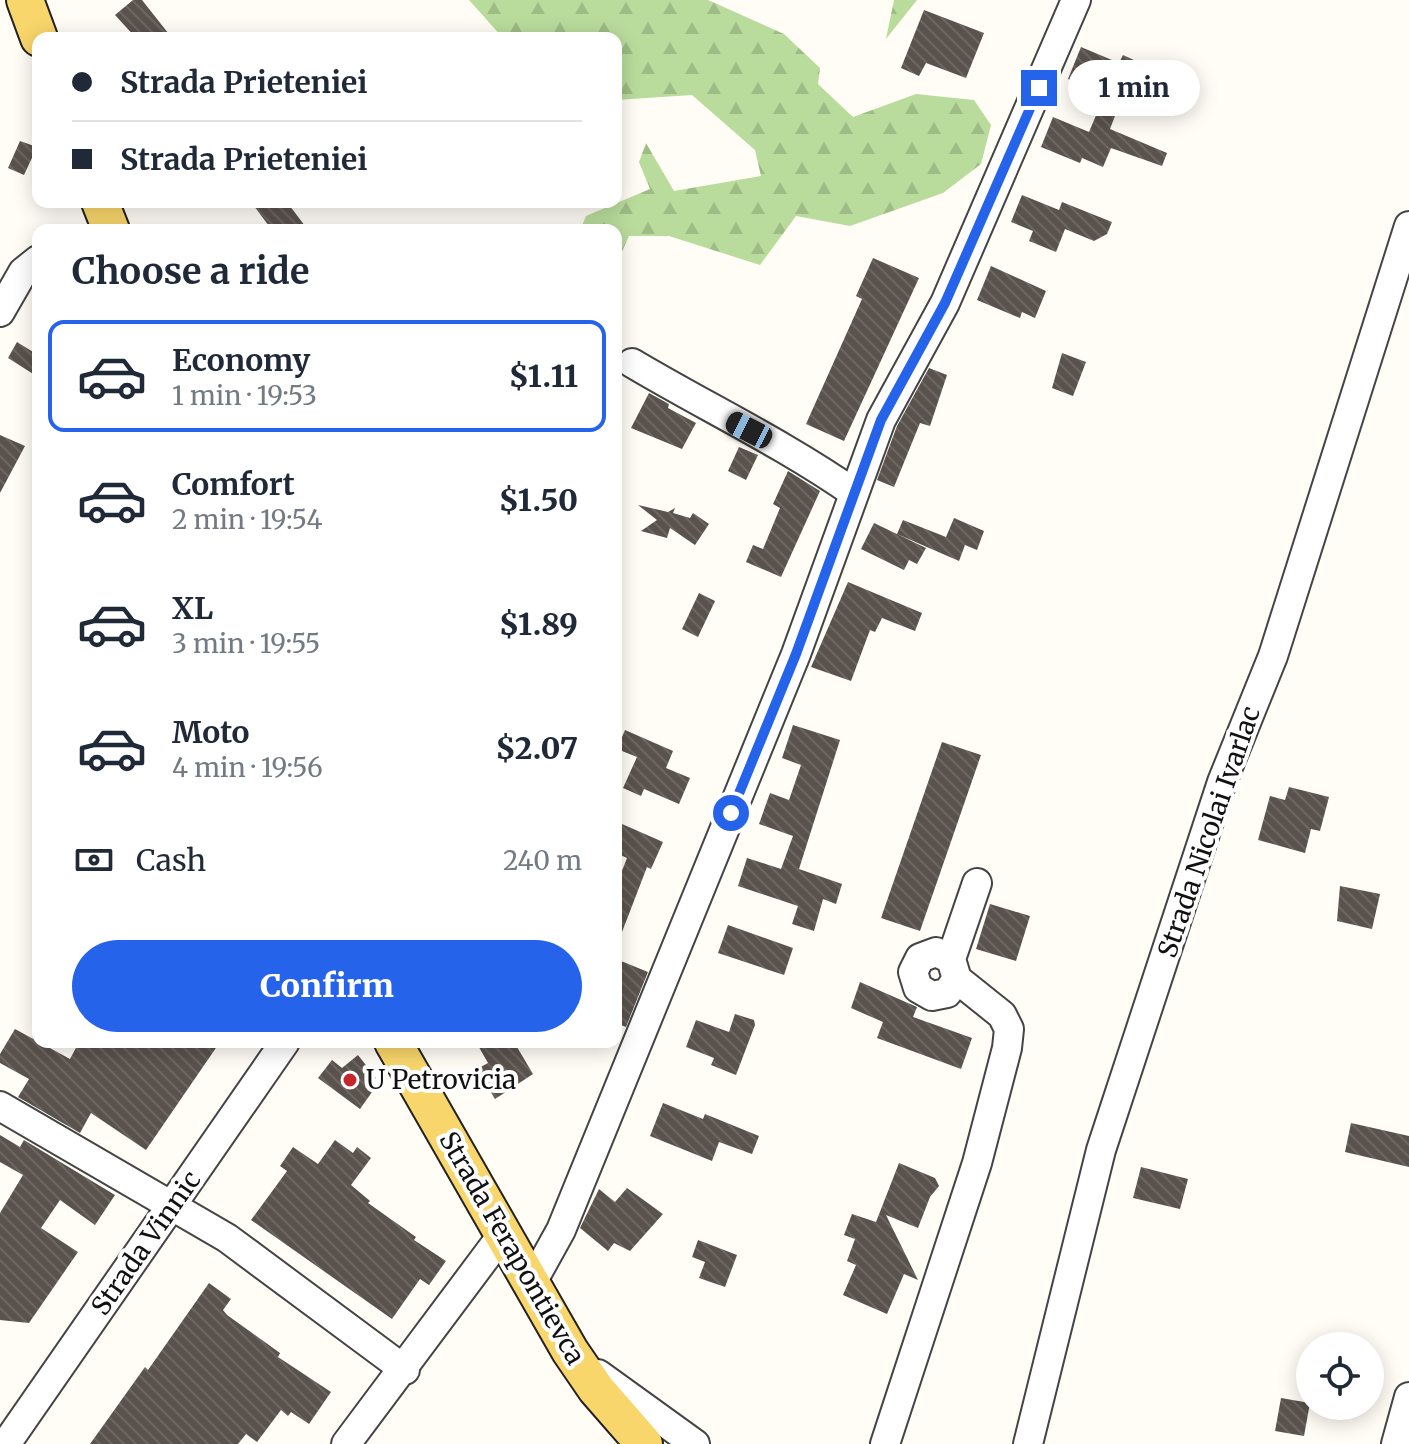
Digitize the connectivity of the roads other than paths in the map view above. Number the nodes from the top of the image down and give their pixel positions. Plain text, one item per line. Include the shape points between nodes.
1 (25, 0) edge
2 (1076, 0) edge
3 (37, 32) edge
4 (1409, 226) edge
5 (32, 265) edge
6 (4, 294) edge
7 (632, 363) dead end
8 (854, 493) junction
9 (977, 883) dead end
10 (281, 1048) edge
11 (396, 1048) edge
12 (0, 1106) edge
13 (174, 1204) junction
14 (503, 1234) junction
15 (530, 1286) junction
16 (570, 1351) junction
17 (405, 1370) junction
18 (1409, 1397) edge
19 (6, 1444) edge
20 (346, 1444) edge
21 (643, 1444) edge
22 (695, 1444) edge
23 (885, 1444) edge
24 (1028, 1444) edge
25 (1396, 1444) edge

1 - 3 main road
2 - 8 street via 945,303 881,420
4 - 24 street, Strada Nicolai Ivarlac via 1273,656 1222,782 1101,1150
5 - 6 street
7 - 8 street via 802,457
8 - 15 street via 710,866 561,1230
9 - 23 street via 954,969 1002,1015 1009,1029 977,1163
10 - 13 street, Strada Vinnic
11 - 14 main road, Strada Ferapontievca
12 - 13 street
13 - 17 street
13 - 19 street, Strada Vinnic
14 - 15 main road, Strada Ferapontievca
14 - 17 street
15 - 16 main road, Strada Ferapontievca
16 - 21 main road, Strada Ferapontievca
16 - 22 street
17 - 20 street
18 - 25 street

